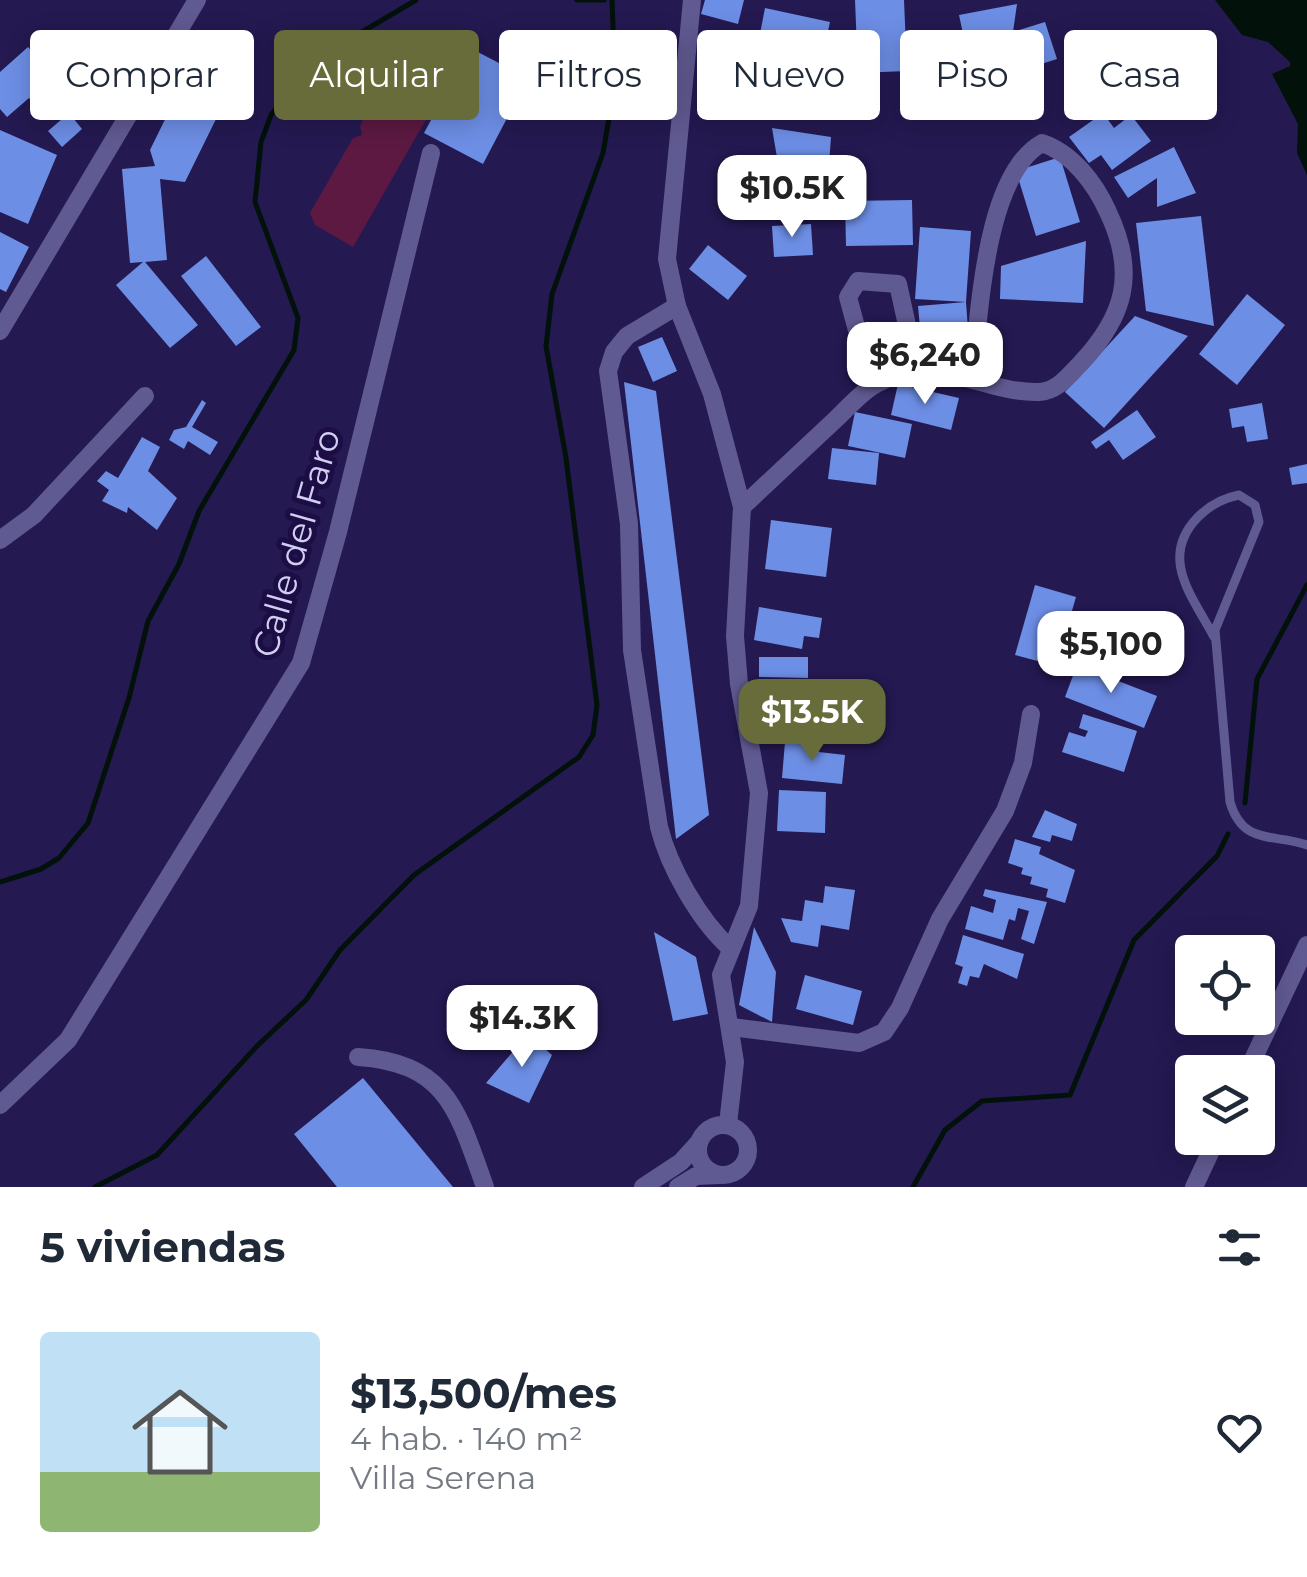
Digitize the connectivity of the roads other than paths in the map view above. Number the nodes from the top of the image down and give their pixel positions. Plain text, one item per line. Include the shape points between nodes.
1 (197, 0) edge
2 (692, 0) edge
3 (179, 30) edge
4 (125, 120) edge
5 (431, 154) dead end
6 (676, 306) junction
7 (0, 331) edge
8 (917, 371) junction
9 (972, 376) junction
10 (872, 386) junction
11 (145, 396) dead end
12 (742, 508) junction
13 (0, 540) edge
14 (1214, 636) junction
15 (1031, 714) dead end
16 (1307, 845) edge
17 (1307, 944) edge
18 (730, 948) junction
19 (731, 1027) junction
20 (1255, 1055) edge
21 (358, 1057) dead end
22 (0, 1104) edge
23 (728, 1124) junction
24 (699, 1141) junction
25 (1209, 1155) edge
26 (721, 1175) junction
27 (485, 1187) edge
28 (643, 1187) edge
29 (678, 1187) edge
30 (1194, 1187) edge

1 - 3 street
2 - 6 street via 668,236
4 - 7 street
5 - 22 street, Calle del Faro via 301,663 68,1040
6 - 12 street via 712,394
6 - 18 street via 627,336 614,352 608,371 612,426 627,498 632,650 658,827 711,928
8 - 9 street
8 - 10 street
8 - 10 street via 898,284 858,282 848,296
9 - 9 street via 1048,390 1110,333 1120,312 1123,262 1115,226 1098,191 1060,149 1042,143 1011,172 985,277
10 - 12 street
11 - 13 street via 34,515
12 - 18 street via 736,636 758,824 749,906
14 - 14 lane via 1260,522 1255,505 1239,496 1202,513 1179,553 1186,588
14 - 16 lane via 1234,813 1256,837
15 - 19 street via 1024,763 1005,811 940,919 890,1026 859,1043
17 - 20 street
18 - 19 street via 721,976
19 - 23 street
21 - 27 street via 408,1065 440,1089 458,1114
23 - 24 street via 710,1127
23 - 26 street via 743,1134 748,1156 738,1170
24 - 26 street via 702,1164
24 - 28 street
25 - 30 street
26 - 29 street via 696,1176

